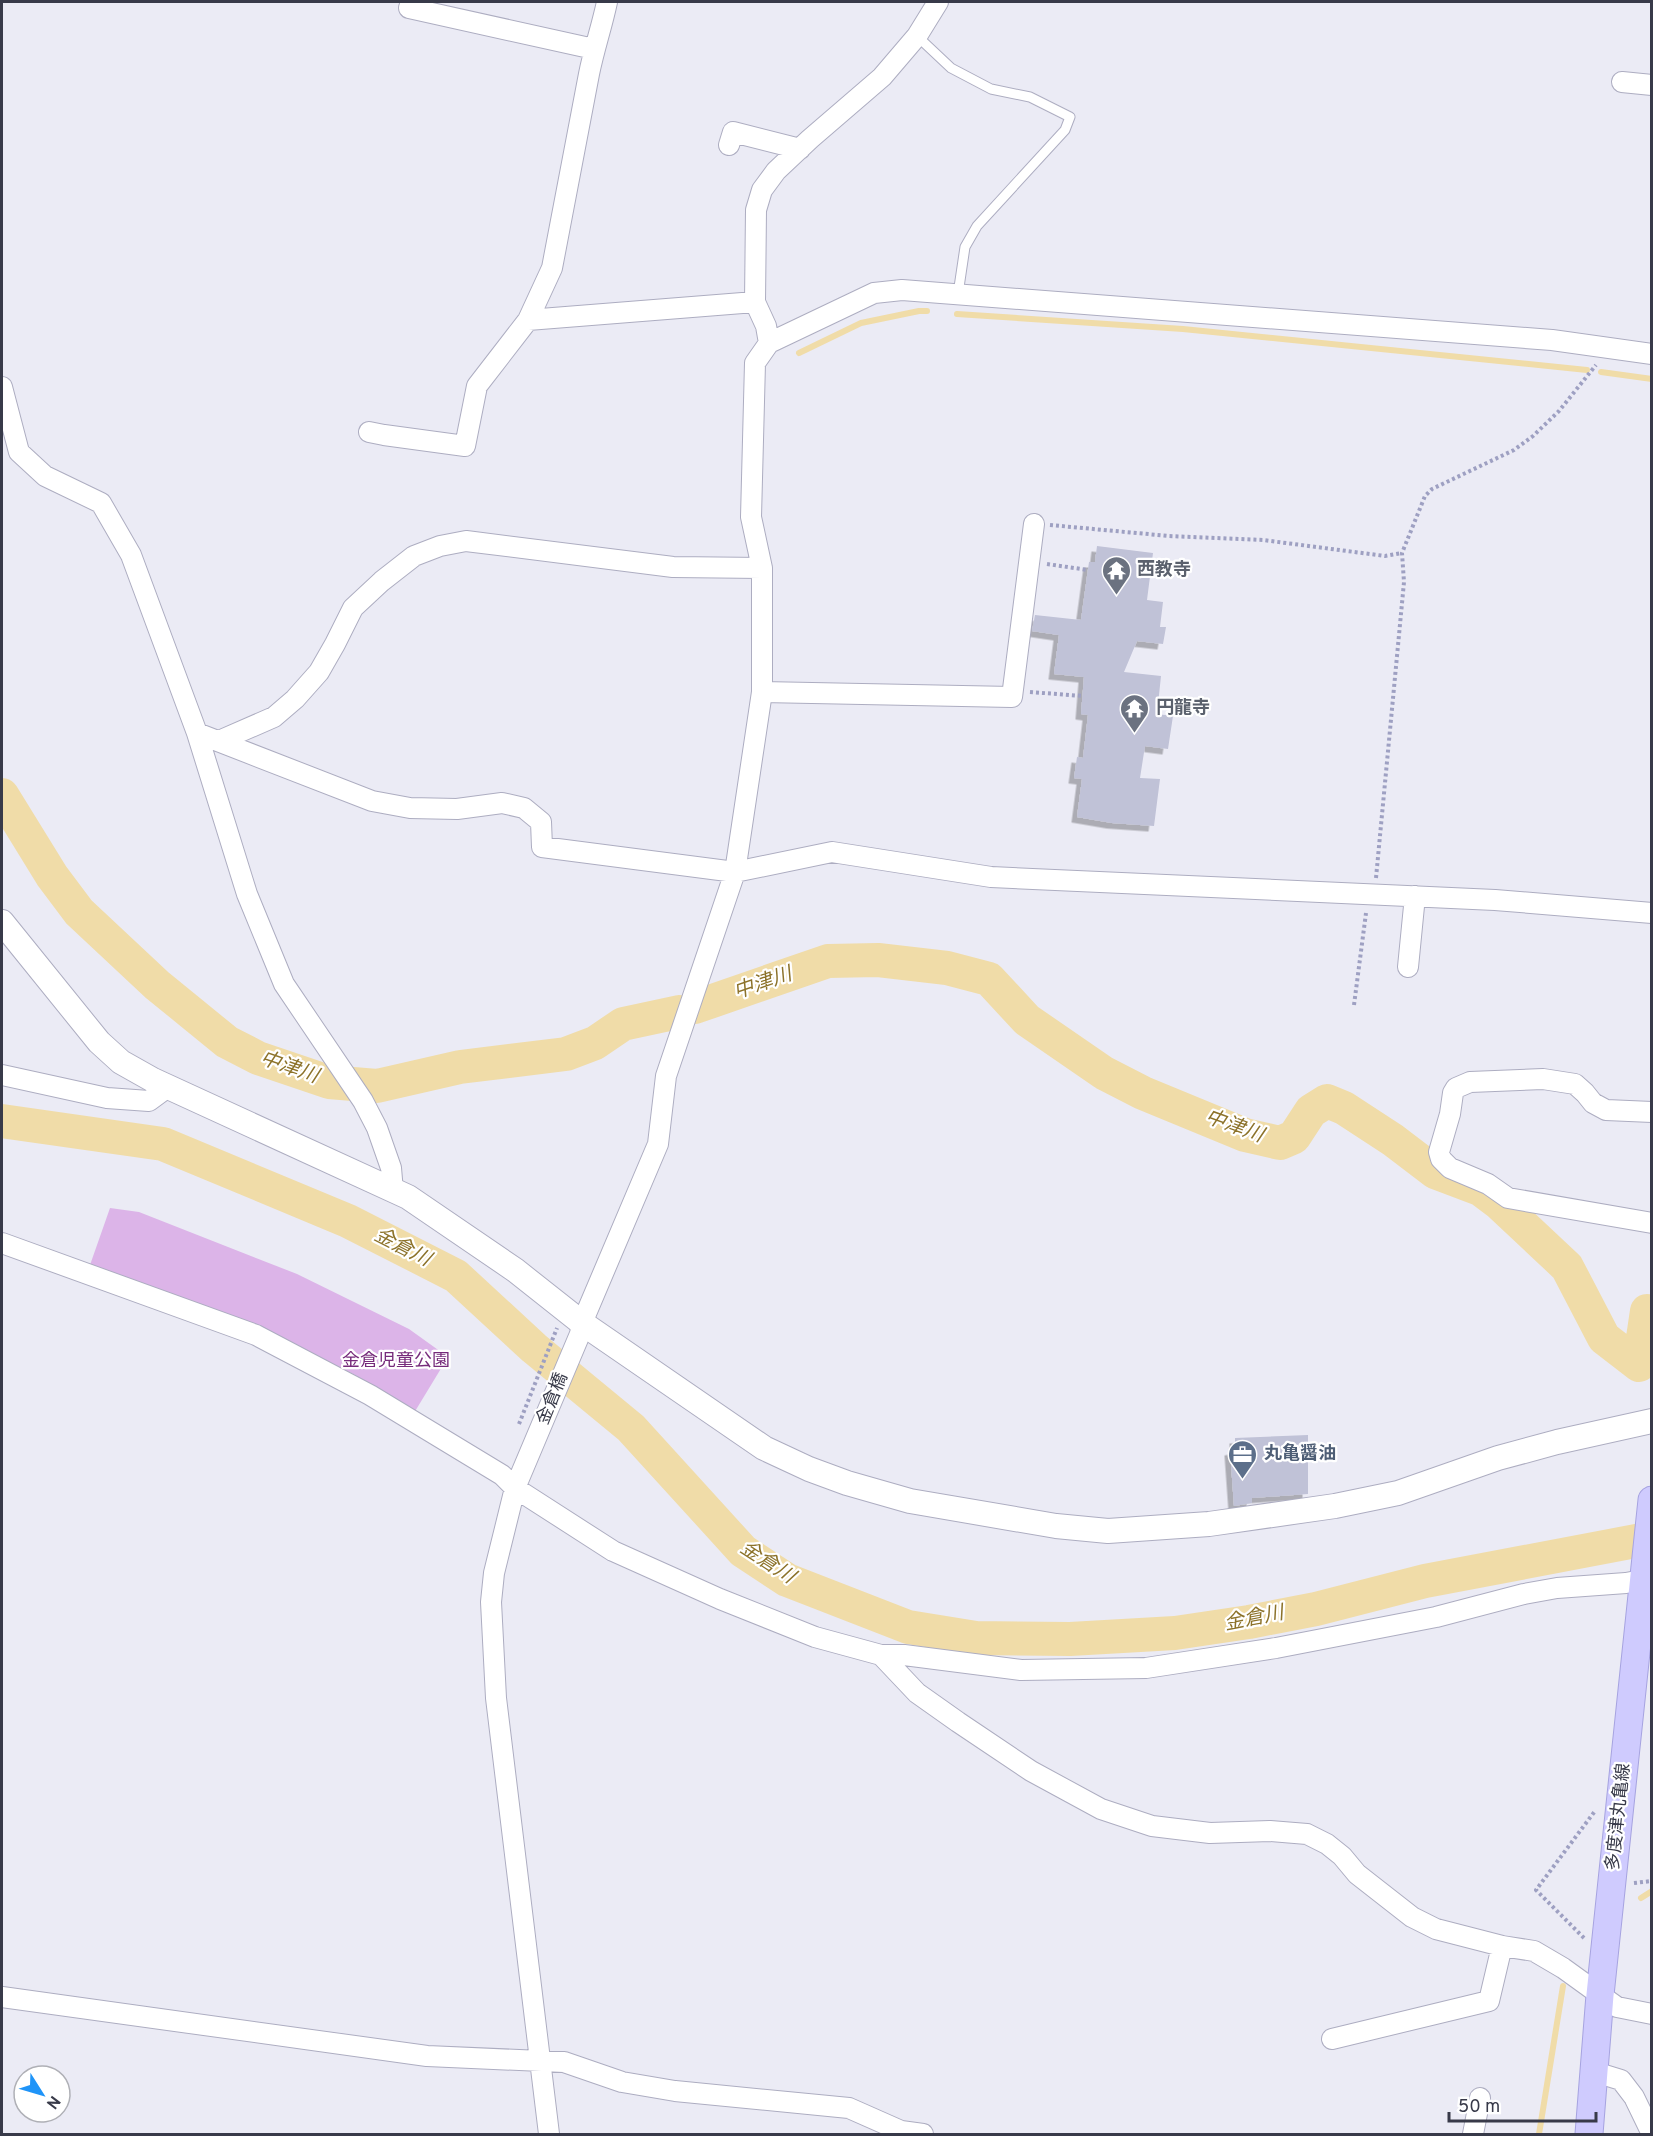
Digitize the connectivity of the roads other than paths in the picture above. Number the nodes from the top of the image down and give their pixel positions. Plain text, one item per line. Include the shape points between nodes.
1 (607, 2) edge
2 (938, 2) edge
3 (409, 8) dead end
4 (917, 36) junction
5 (594, 50) junction
6 (1622, 82) dead end
7 (1652, 85) edge
8 (729, 145) dead end
9 (800, 149) junction
10 (958, 294) junction
11 (755, 302) junction
12 (528, 320) junction
13 (769, 343) junction
14 (1652, 354) edge
15 (2, 387) edge
16 (369, 432) dead end
17 (1034, 524) road end
18 (762, 568) junction
19 (762, 692) junction
20 (197, 733) junction
21 (219, 741) junction
22 (735, 872) junction
23 (1415, 896) junction
24 (1652, 914) edge
25 (2, 922) edge
26 (1408, 967) dead end
27 (2, 1075) edge
28 (168, 1087) junction
29 (1652, 1112) edge
30 (393, 1191) junction
31 (1652, 1223) edge
32 (2, 1243) edge
33 (572, 1330) junction
34 (1652, 1421) edge
35 (515, 1488) junction
36 (1652, 1500) edge
37 (1647, 1579) edge
38 (881, 1655) junction
39 (1502, 1946) junction
40 (1600, 1995) junction
41 (2, 1997) edge
42 (1652, 2014) edge
43 (1332, 2039) dead end
44 (540, 2060) junction
45 (1595, 2072) junction
46 (1480, 2098) dead end
47 (549, 2134) edge
48 (923, 2134) edge
49 (1473, 2134) edge
50 (1589, 2134) edge
51 (1652, 2134) edge

1 - 5 street
2 - 4 street
3 - 5 street
4 - 9 street via 882,76
4 - 10 lane via 951,68 991,90 1030,97 1070,117 1065,130 977,226 966,247
5 - 12 street via 552,268
6 - 7 street
8 - 9 street via 733,132
9 - 11 street via 762,190 756,210
10 - 13 street via 902,290 874,293
10 - 14 street via 1552,340
11 - 12 street
11 - 13 street
12 - 16 street via 477,386 465,446
13 - 18 street, 金倉橋 via 755,363 751,517
15 - 20 street via 19,452 45,476 101,503 131,555
17 - 19 street via 1012,697
18 - 19 street, 金倉橋
18 - 21 street via 673,567 466,541 440,546 414,556 353,608 319,672 295,699 274,717
19 - 22 street, 金倉橋
20 - 21 street
20 - 30 street via 247,894 284,984 363,1101 391,1168
21 - 22 street via 372,801 410,808 457,809 502,803 524,808 541,822 542,847
22 - 23 street via 832,852 991,877
22 - 33 street, 金倉橋 via 666,1076 658,1144
23 - 24 street
23 - 26 street
25 - 28 street via 99,1042 121,1062
27 - 28 street via 107,1098 149,1101
28 - 30 street
29 - 31 street via 1606,1110 1575,1084 1564,1082 1470,1082 1456,1088 1453,1094 1439,1152 1450,1168 1488,1184 1508,1198
30 - 33 street via 408,1197 515,1270
32 - 35 street via 256,1335 370,1395 502,1475
33 - 34 street via 764,1448 809,1469 909,1501 1108,1531 1209,1524 1335,1506 1398,1493 1557,1442
33 - 35 street, 金倉橋
35 - 38 street via 614,1551 815,1637
35 - 44 street, 金倉橋 via 494,1573 491,1602 496,1698
36 - 37 main road, 多度津丸亀線
37 - 38 street via 1557,1588 1436,1617 1146,1668 1021,1670
37 - 40 main road, 多度津丸亀線
38 - 39 street via 916,1692 958,1722 1031,1771 1101,1809 1152,1826 1210,1833 1308,1834 1327,1844 1357,1874 1412,1917 1436,1929
39 - 40 street via 1534,1952
39 - 43 street via 1489,2001
40 - 42 street via 1617,2007
40 - 45 main road, 多度津丸亀線
41 - 44 street via 427,2056
44 - 47 street, 金倉橋
44 - 48 street via 564,2062 622,2082 654,2087 849,2108 901,2131
45 - 50 main road, 多度津丸亀線
45 - 51 street via 1621,2080
46 - 49 street

